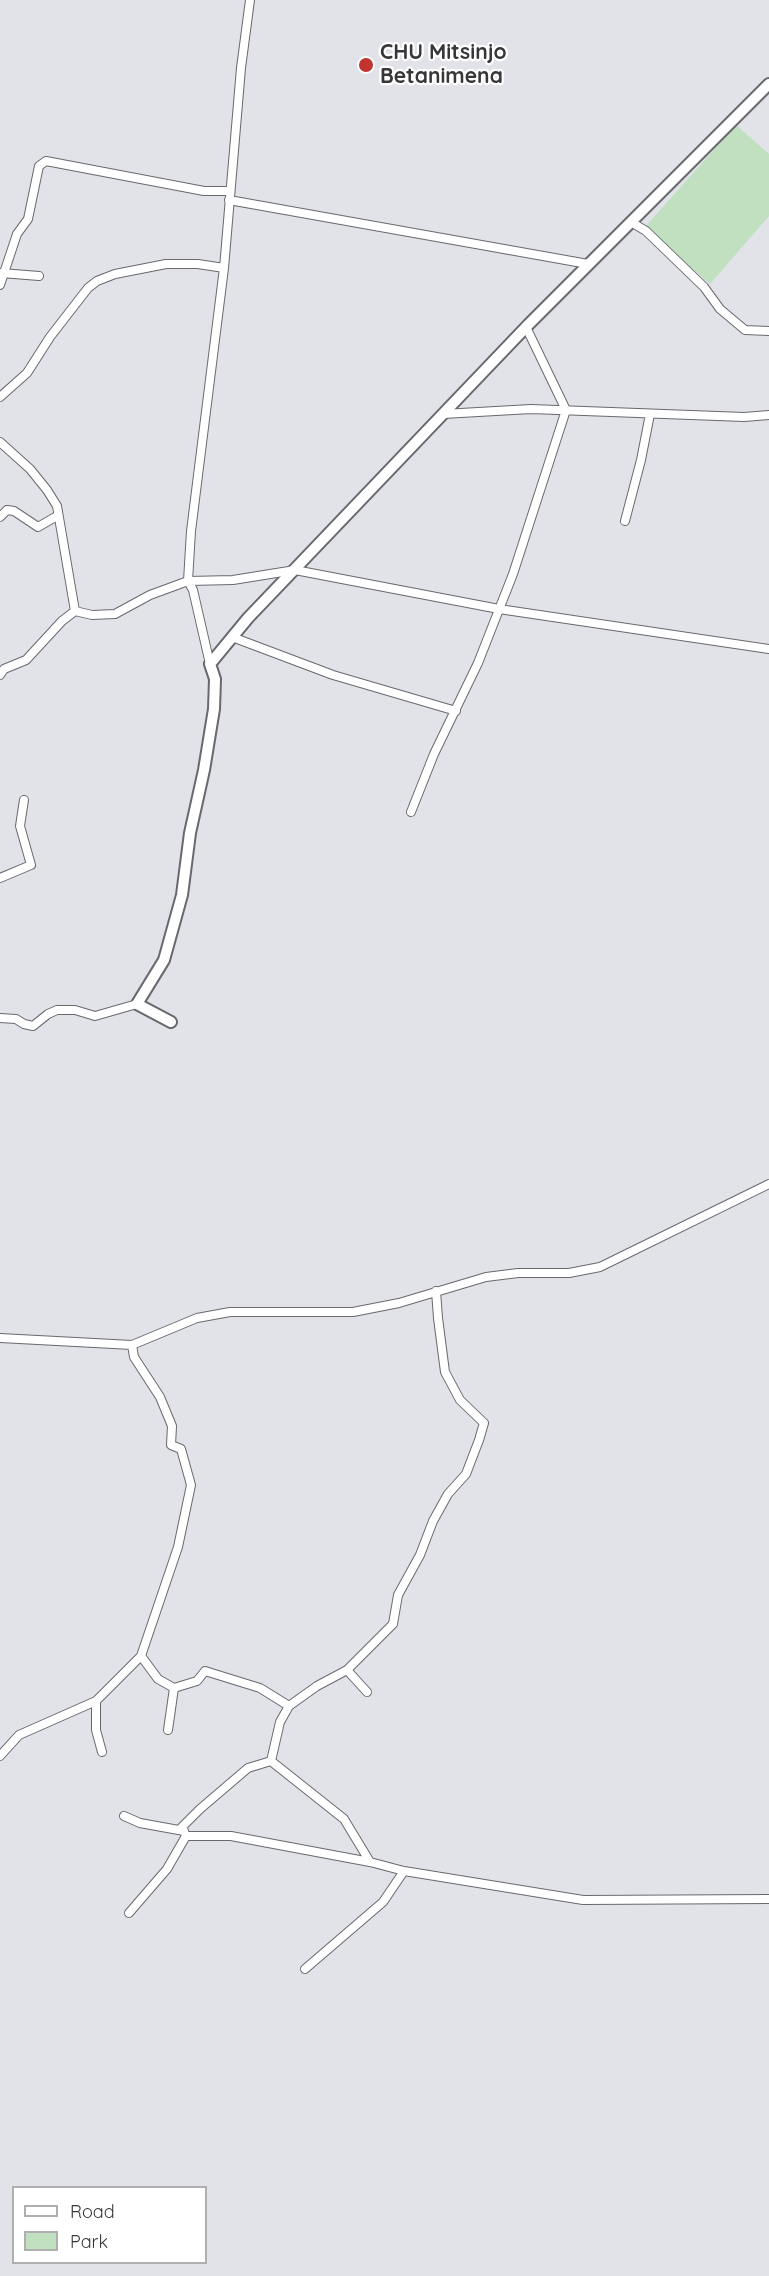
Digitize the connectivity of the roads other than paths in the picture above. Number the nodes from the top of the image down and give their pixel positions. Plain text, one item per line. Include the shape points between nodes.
1 (250, 0) edge
2 (769, 84) edge
3 (230, 191) junction
4 (229, 200) junction
5 (631, 222) junction
6 (588, 264) junction
7 (224, 268) junction
8 (3, 273) edge
9 (39, 276) dead end
10 (0, 285) edge
11 (526, 327) junction
12 (769, 331) edge
13 (0, 397) edge
14 (566, 410) junction
15 (443, 414) junction
16 (650, 414) junction
17 (769, 416) edge
18 (0, 442) edge
19 (57, 516) junction
20 (0, 517) edge
21 (625, 521) dead end
22 (295, 570) junction
23 (188, 581) junction
24 (499, 609) junction
25 (75, 611) junction
26 (232, 637) junction
27 (769, 649) edge
28 (210, 664) junction
29 (1, 671) edge
30 (456, 711) junction
31 (24, 800) dead end
32 (411, 812) dead end
33 (0, 878) edge
34 (137, 1004) junction
35 (0, 1018) edge
36 (171, 1022) dead end
37 (769, 1184) edge
38 (436, 1291) junction
39 (0, 1338) edge
40 (132, 1345) junction
41 (141, 1656) junction
42 (347, 1670) junction
43 (174, 1688) junction
44 (367, 1692) dead end
45 (96, 1701) junction
46 (289, 1706) junction
47 (168, 1730) dead end
48 (102, 1752) dead end
49 (0, 1756) edge
50 (271, 1761) junction
51 (124, 1816) dead end
52 (185, 1833) junction
53 (370, 1862) junction
54 (404, 1871) junction
55 (769, 1899) edge
56 (129, 1913) dead end
57 (305, 1970) dead end

1 - 3 street
2 - 5 street
3 - 4 street
3 - 8 street via 204,191 46,161 39,166 28,219 17,234
4 - 6 street
4 - 7 street
5 - 6 street
5 - 12 street via 646,231 745,330
6 - 11 street
7 - 13 street via 166,264 97,281 27,373
7 - 23 street
8 - 9 street
8 - 10 street
11 - 14 street
11 - 15 street
14 - 15 street
14 - 16 street
14 - 24 street
15 - 22 street
16 - 17 street
16 - 21 street
18 - 19 street via 47,490 57,506
19 - 20 street via 38,527 14,511 7,510
19 - 25 street
22 - 23 street via 233,580
22 - 24 street
22 - 26 street
23 - 25 street via 115,614
23 - 28 street
24 - 27 street
24 - 30 street
25 - 29 street via 26,660
26 - 28 street
26 - 30 street via 333,675
28 - 34 street via 215,679 214,709 182,895 164,960
30 - 32 street
31 - 33 street via 20,826 31,865
34 - 35 street via 95,1016 57,1010 33,1026
34 - 36 street
37 - 38 street via 600,1268 486,1277
38 - 40 street via 352,1312 230,1312 197,1318
38 - 42 street via 445,1372 460,1400 484,1423 466,1474 448,1494 398,1595 393,1624
39 - 40 street
40 - 41 street via 134,1357 160,1397 172,1426 171,1445 181,1449 191,1485 178,1547
41 - 43 street via 158,1679
41 - 45 street
42 - 44 street
42 - 46 street
43 - 46 street via 197,1681 205,1671 260,1688
43 - 47 street
45 - 48 street via 96,1730
45 - 49 street via 19,1735
46 - 50 street via 280,1722
50 - 52 street via 248,1768 182,1827
50 - 53 street via 344,1819
51 - 52 street
52 - 53 street via 231,1836
52 - 56 street via 167,1869
53 - 54 street
54 - 55 street via 584,1900
54 - 57 street via 383,1902

